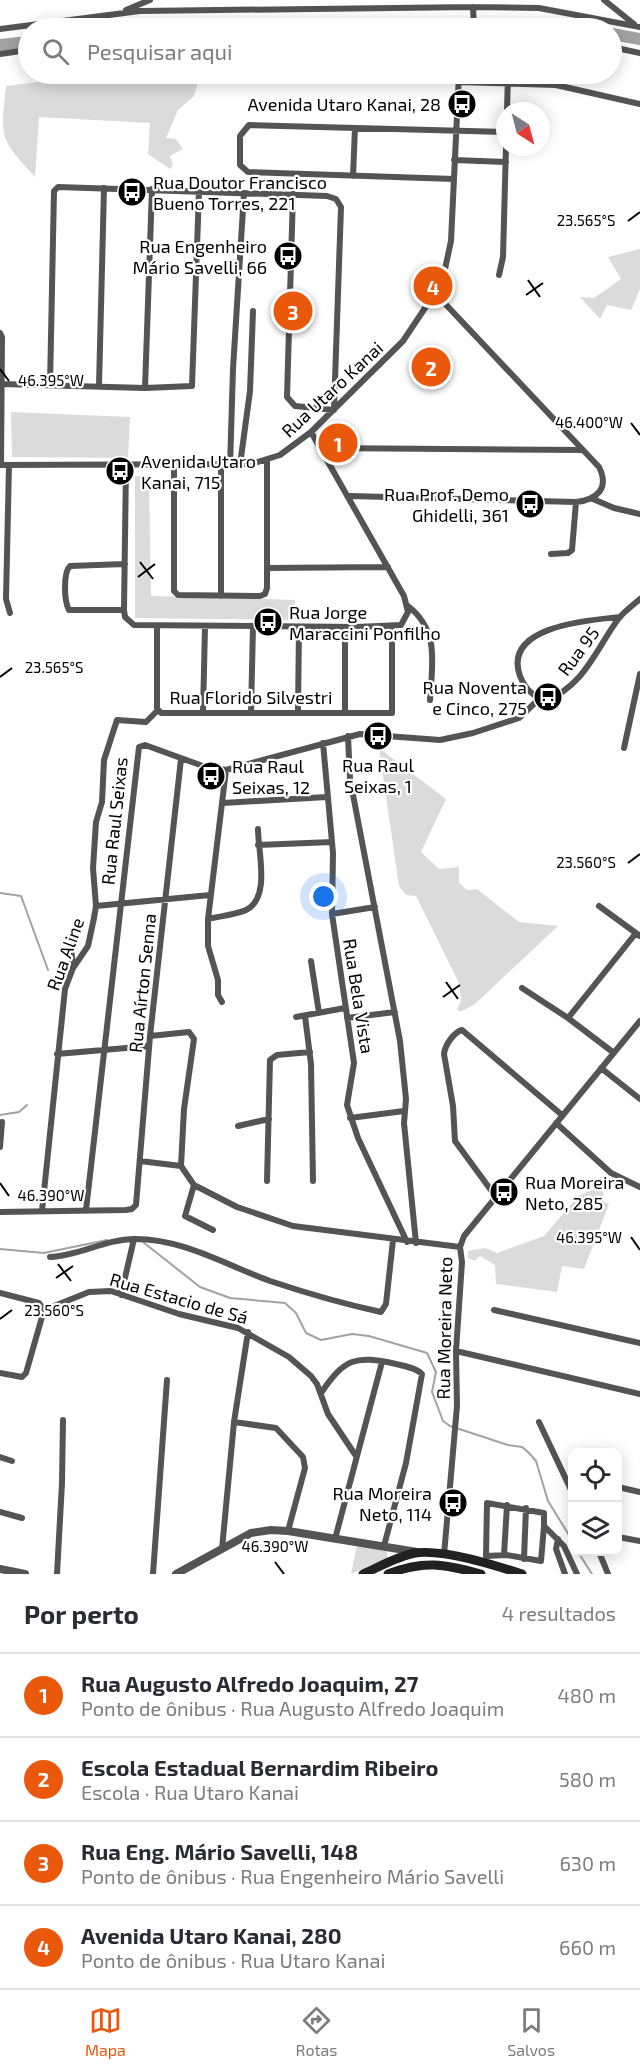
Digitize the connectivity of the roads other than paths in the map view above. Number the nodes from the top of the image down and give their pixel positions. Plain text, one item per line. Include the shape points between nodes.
1 (150, 0) edge
2 (312, 0) edge
3 (604, 0) edge
4 (138, 6) edge
5 (312, 9) junction
6 (473, 10) junction
7 (85, 18) edge
8 (473, 18) edge
9 (594, 18) edge
10 (622, 23) edge
11 (638, 26) edge
12 (18, 27) edge
13 (0, 30) edge
14 (622, 49) edge
15 (18, 51) edge
16 (640, 53) edge
17 (0, 54) edge
18 (459, 84) edge
19 (508, 84) edge
20 (540, 84) edge
21 (507, 102) edge
22 (640, 104) edge
23 (355, 128) junction
24 (456, 131) junction
25 (496, 132) edge
26 (506, 156) edge
27 (454, 160) junction
28 (506, 162) junction
29 (353, 176) junction
30 (454, 178) junction
31 (104, 188) junction
32 (152, 189) junction
33 (199, 192) junction
34 (244, 193) junction
35 (293, 194) junction
36 (499, 275) dead end
37 (435, 293) junction
38 (253, 311) dead end
39 (0, 333) edge
40 (2, 384) junction
41 (50, 385) junction
42 (99, 386) junction
43 (145, 388) junction
44 (334, 409) junction
45 (311, 432) junction
46 (322, 448) junction
47 (583, 450) junction
48 (267, 461) junction
49 (0, 465) edge
50 (9, 465) junction
51 (240, 465) junction
52 (126, 466) junction
53 (174, 466) junction
54 (221, 466) junction
55 (230, 466) junction
56 (350, 496) junction
57 (593, 499) junction
58 (576, 502) junction
59 (640, 514) edge
60 (551, 554) dead end
61 (125, 564) junction
62 (388, 567) junction
63 (267, 568) junction
64 (221, 596) junction
65 (640, 599) edge
66 (408, 606) junction
67 (124, 610) junction
68 (10, 613) dead end
69 (620, 617) junction
70 (157, 627) junction
71 (205, 627) junction
72 (253, 627) junction
73 (299, 627) junction
74 (345, 627) junction
75 (392, 627) junction
76 (640, 674) edge
77 (539, 699) junction
78 (430, 700) dead end
79 (158, 710) junction
80 (251, 712) junction
81 (298, 712) junction
82 (203, 713) junction
83 (345, 713) junction
84 (348, 736) junction
85 (323, 743) junction
86 (624, 748) dead end
87 (181, 759) junction
88 (226, 770) junction
89 (327, 797) junction
90 (223, 803) junction
91 (258, 829) dead end
92 (332, 842) junction
93 (258, 845) junction
94 (210, 895) junction
95 (167, 900) junction
96 (120, 903) junction
97 (96, 906) junction
98 (599, 906) dead end
99 (375, 907) junction
100 (332, 914) junction
101 (208, 919) junction
102 (638, 935) edge
103 (71, 947) dead end
104 (311, 961) dead end
105 (73, 968) junction
106 (522, 988) dead end
107 (222, 1002) dead end
108 (345, 1008) junction
109 (395, 1012) junction
110 (319, 1013) junction
111 (305, 1016) junction
112 (296, 1017) dead end
113 (347, 1018) junction
114 (568, 1018) junction
115 (640, 1021) edge
116 (150, 1036) junction
117 (149, 1046) junction
118 (105, 1050) junction
119 (310, 1052) junction
120 (614, 1053) junction
121 (57, 1054) junction
122 (601, 1068) junction
123 (640, 1099) edge
124 (404, 1111) junction
125 (562, 1115) junction
126 (350, 1118) junction
127 (269, 1119) junction
128 (2, 1122) dead end
129 (556, 1123) junction
130 (238, 1126) dead end
131 (0, 1147) edge
132 (140, 1161) junction
133 (181, 1166) junction
134 (267, 1181) dead end
135 (313, 1181) dead end
136 (194, 1185) junction
137 (640, 1187) edge
138 (496, 1197) junction
139 (87, 1210) junction
140 (42, 1211) junction
141 (0, 1212) edge
142 (213, 1230) dead end
143 (134, 1239) junction
144 (393, 1240) junction
145 (407, 1242) junction
146 (416, 1243) junction
147 (460, 1247) junction
148 (50, 1257) dead end
149 (0, 1293) edge
150 (121, 1295) junction
151 (44, 1310) junction
152 (494, 1310) dead end
153 (248, 1332) junction
154 (640, 1343) edge
155 (456, 1351) junction
156 (382, 1362) junction
157 (0, 1373) edge
158 (167, 1380) dead end
159 (321, 1393) junction
160 (640, 1394) edge
161 (63, 1420) dead end
162 (234, 1422) junction
163 (539, 1422) dead end
164 (356, 1456) junction
165 (0, 1457) edge
166 (12, 1461) dead end
167 (568, 1475) edge
168 (622, 1488) edge
169 (640, 1492) edge
170 (507, 1505) junction
171 (526, 1508) junction
172 (0, 1512) edge
173 (22, 1518) dead end
174 (544, 1526) junction
175 (288, 1531) junction
176 (335, 1539) junction
177 (558, 1539) junction
178 (622, 1539) edge
179 (640, 1541) edge
180 (387, 1547) junction
181 (222, 1549) junction
182 (420, 1553) junction
183 (444, 1555) junction
184 (504, 1555) junction
185 (601, 1556) edge
186 (404, 1557) junction
187 (524, 1559) junction
188 (419, 1564) junction
189 (0, 1569) edge
190 (517, 1573) edge
191 (25, 1574) edge
192 (57, 1574) edge
193 (153, 1574) edge
194 (176, 1574) edge
195 (363, 1574) edge
196 (388, 1574) edge
197 (481, 1574) edge
198 (565, 1574) edge
199 (577, 1574) edge
200 (608, 1574) edge

1 - 4 street
2 - 5 street
3 - 11 street
4 - 5 street
4 - 7 street
5 - 6 street
6 - 8 street
6 - 9 street via 539,8
10 - 11 street
12 - 13 street
14 - 16 street
15 - 17 street
18 - 24 street, Rua Utaro Kanai
19 - 21 street
20 - 22 street
23 - 24 street
23 - 29 street
23 - 29 street via 249,125 241,132 240,146 240,165 248,172
24 - 25 street
24 - 27 street, Rua Utaro Kanai
26 - 28 street
27 - 28 street
27 - 30 street, Rua Utaro Kanai
28 - 36 street
29 - 30 street
30 - 37 street, Rua Utaro Kanai via 450,254
31 - 32 street
31 - 41 street via 60,186 54,191
31 - 42 street
32 - 33 street
32 - 43 street
33 - 34 street
33 - 43 street via 194,384 188,388
34 - 35 street
34 - 55 street
35 - 44 street via 287,397 295,406
35 - 44 street via 333,197 341,207
37 - 44 street, Rua Utaro Kanai via 403,341
37 - 47 street
38 - 51 street via 250,391
39 - 40 street
40 - 41 street
40 - 49 street
41 - 42 street
42 - 43 street
44 - 45 street, Rua Utaro Kanai
45 - 46 street
45 - 48 street, Rua Utaro Kanai
46 - 47 street
46 - 56 street
47 - 57 street via 602,474 601,491
48 - 51 street, Rua Utaro Kanai
48 - 63 street
49 - 50 street, Rua Utaro Kanai
50 - 52 street, Rua Utaro Kanai
50 - 68 street via 6,599
51 - 55 street, Rua Utaro Kanai
52 - 53 street, Rua Utaro Kanai
52 - 61 street
53 - 54 street, Rua Utaro Kanai
53 - 64 street via 174,591 178,595
54 - 55 street, Rua Utaro Kanai
54 - 64 street
56 - 58 street
56 - 62 street
57 - 58 street
57 - 59 street
58 - 60 street via 572,550
61 - 67 street
61 - 67 street via 70,566 66,575 69,610
62 - 63 street
62 - 66 street
63 - 64 street via 263,595
65 - 69 street, Rua 95
66 - 75 street via 405,622
66 - 78 street via 431,636
67 - 70 street via 134,625
69 - 77 street, Rua 95 via 572,685 557,696
69 - 77 street, Rua 95 via 554,627 524,646 517,663 528,690
70 - 71 street
70 - 79 street, Rua Florido Silvestri
71 - 72 street
71 - 82 street
72 - 73 street
72 - 80 street
73 - 74 street
73 - 81 street
74 - 75 street
74 - 83 street
75 - 83 street, Rua Florido Silvestri via 395,713
76 - 86 street
77 - 84 street, Rua Raul Seixas via 510,722 440,740 373,733
79 - 82 street, Rua Florido Silvestri
79 - 97 street, Rua Aline via 146,722 117,720 106,748 93,868
80 - 81 street, Rua Florido Silvestri
80 - 82 street, Rua Florido Silvestri
81 - 83 street, Rua Florido Silvestri
84 - 85 street, Rua Raul Seixas
84 - 99 street via 350,779
85 - 88 street, Rua Raul Seixas
85 - 89 street, Rua Bela Vista
87 - 88 street, Rua Raul Seixas
87 - 95 street, Rua Aírton Senna
87 - 96 street, Rua Raul Seixas via 145,745 137,749
88 - 90 street
89 - 90 street
89 - 92 street, Rua Bela Vista
90 - 94 street
91 - 93 street
92 - 93 street
92 - 100 street, Rua Bela Vista
93 - 101 street via 258,898 245,910
94 - 95 street
94 - 101 street
95 - 96 street
95 - 116 street, Rua Aírton Senna
96 - 97 street
96 - 118 street, Rua Raul Seixas
97 - 105 street, Rua Aline via 88,946
98 - 102 street
99 - 100 street
99 - 109 street
100 - 108 street, Rua Bela Vista
101 - 107 street via 208,946
102 - 114 street
103 - 105 street
104 - 110 street
105 - 121 street, Rua Aline via 65,989
106 - 114 street
108 - 110 street
108 - 113 street, Rua Bela Vista
109 - 113 street
109 - 124 street via 406,1099
110 - 111 street
111 - 112 street
111 - 119 street
113 - 126 street, Rua Bela Vista via 354,1063 347,1104
114 - 120 street
115 - 120 street, Rua Moreira Neto
116 - 117 street, Rua Aírton Senna
116 - 133 street via 189,1032 194,1043 184,1109
117 - 118 street
117 - 132 street, Rua Aírton Senna
118 - 121 street
118 - 139 street, Rua Raul Seixas
119 - 127 street via 278,1055 270,1060
119 - 135 street
120 - 122 street, Rua Moreira Neto
121 - 140 street, Rua Aline
122 - 123 street
122 - 125 street, Rua Moreira Neto
124 - 126 street
124 - 146 street
125 - 129 street, Rua Moreira Neto
125 - 138 street via 462,1030 446,1046 455,1141
126 - 145 street, Rua Bela Vista
127 - 130 street
127 - 134 street
128 - 131 street
129 - 137 street via 611,1173
129 - 138 street, Rua Moreira Neto
132 - 133 street
132 - 139 street, Rua Aírton Senna via 136,1205 132,1209
133 - 136 street
136 - 142 street via 185,1216
136 - 144 street via 237,1207 293,1226
138 - 147 street, Rua Moreira Neto via 464,1236
139 - 140 street
140 - 141 street
143 - 144 street via 157,1240 193,1250 271,1281 345,1305 381,1312 386,1304
143 - 148 street
143 - 150 street
144 - 145 street
145 - 146 street
146 - 147 street
147 - 155 street, Rua Moreira Neto
149 - 151 street via 39,1303
150 - 151 street, Rua Estacio de Sá via 89,1292
150 - 153 street, Rua Estacio de Sá
151 - 157 street via 27,1372 22,1377
152 - 154 street
153 - 159 street, Rua Estacio de Sá via 298,1365
153 - 162 street
155 - 160 street
155 - 183 street, Rua Moreira Neto via 456,1422
156 - 159 street via 366,1358 347,1362
156 - 164 street
156 - 180 street via 420,1372 421,1388
158 - 193 street
159 - 164 street, Rua Estacio de Sá via 328,1414
161 - 192 street
162 - 175 street via 276,1428 303,1456 305,1468
162 - 181 street
163 - 167 street
164 - 176 street
165 - 166 street
168 - 169 street
170 - 171 street
170 - 184 street
170 - 184 street via 487,1503 486,1556
171 - 174 street via 544,1513
171 - 187 street
172 - 173 street
174 - 177 street
174 - 187 street via 542,1560
175 - 176 street
175 - 181 street via 262,1530
176 - 180 street
177 - 198 street via 556,1549
177 - 199 street
178 - 179 street
180 - 182 street
180 - 186 street
181 - 194 street
182 - 183 main road
182 - 186 main road
183 - 190 main road
184 - 187 street
185 - 200 street
186 - 188 street
186 - 195 main road
188 - 196 main road
188 - 197 main road via 442,1564
189 - 191 street

